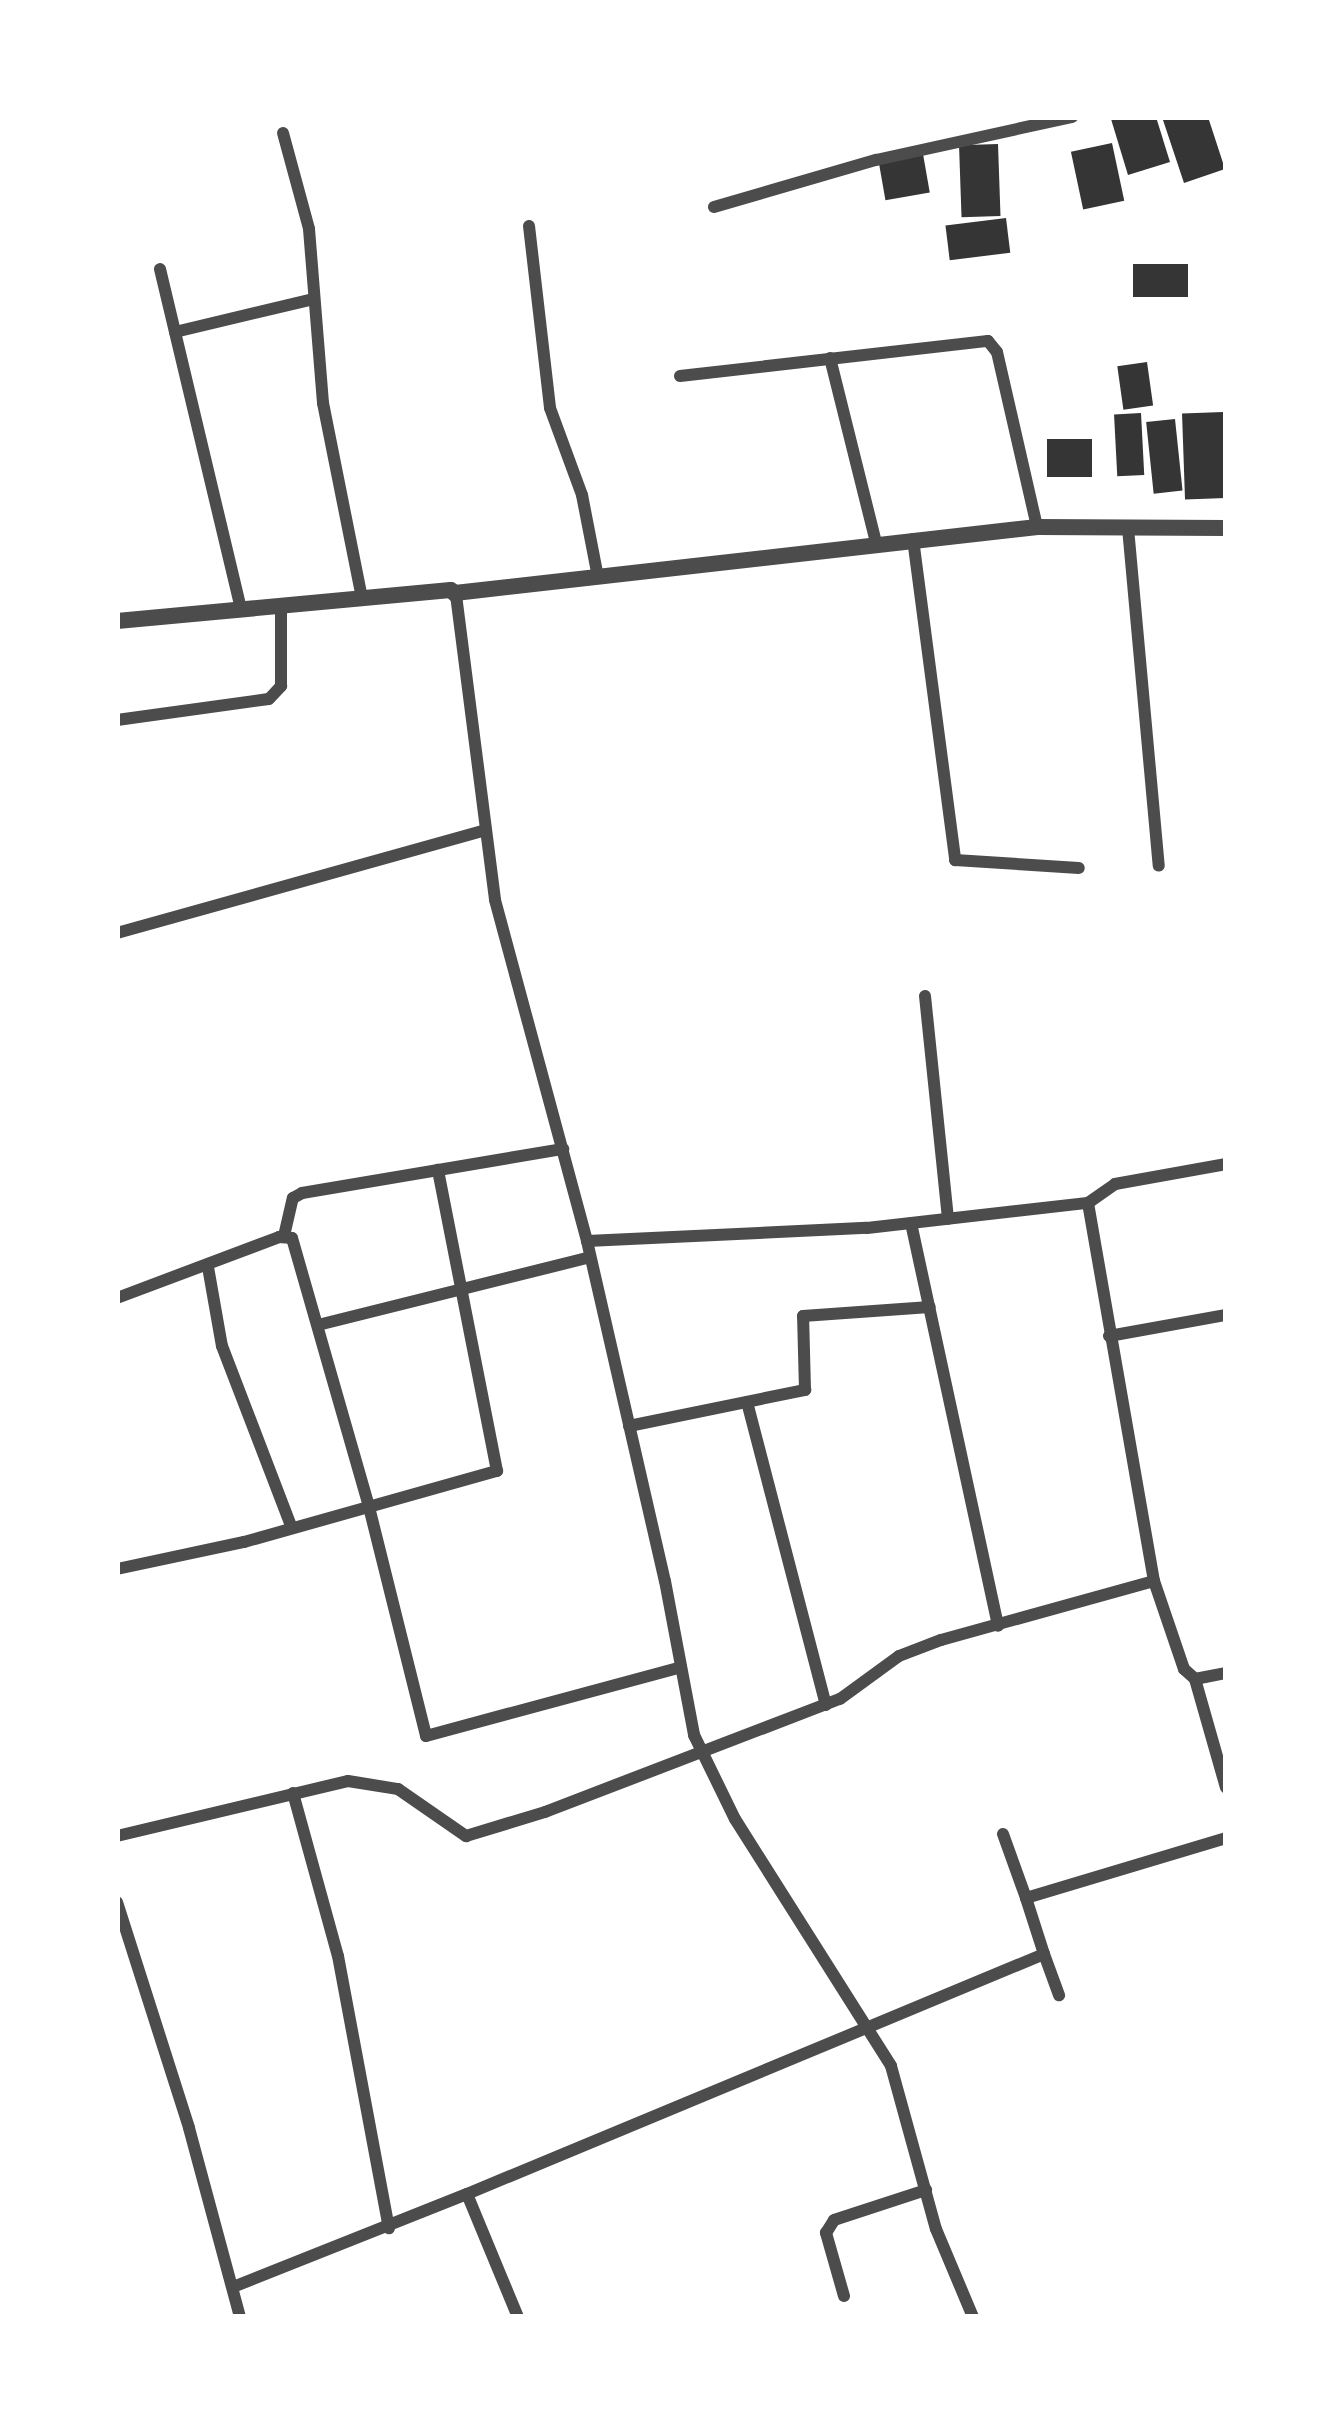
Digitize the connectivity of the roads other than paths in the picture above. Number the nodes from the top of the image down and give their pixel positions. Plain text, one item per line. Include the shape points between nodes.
1 (1072, 117) edge
2 (284, 133) dead end
3 (714, 207) dead end
4 (529, 226) dead end
5 (160, 269) dead end
6 (313, 298) junction
7 (175, 332) junction
8 (830, 358) junction
9 (680, 376) dead end
10 (1037, 527) junction
11 (1128, 528) junction
12 (1226, 528) edge
13 (913, 538) junction
14 (876, 542) junction
15 (598, 577) junction
16 (456, 594) junction
17 (362, 599) junction
18 (281, 607) junction
19 (241, 610) junction
20 (117, 621) edge
21 (117, 720) edge
22 (486, 830) junction
23 (1159, 866) dead end
24 (1079, 868) dead end
25 (117, 933) edge
26 (925, 996) dead end
27 (563, 1149) junction
28 (1226, 1163) edge
29 (438, 1170) junction
30 (1088, 1204) junction
31 (948, 1219) junction
32 (911, 1223) junction
33 (284, 1236) junction
34 (586, 1241) junction
35 (590, 1257) junction
36 (208, 1267) junction
37 (460, 1289) junction
38 (117, 1298) edge
39 (930, 1306) junction
40 (1226, 1315) edge
41 (318, 1325) junction
42 (1109, 1336) junction
43 (747, 1402) junction
44 (628, 1426) junction
45 (369, 1507) junction
46 (292, 1528) junction
47 (117, 1569) edge
48 (1154, 1581) junction
49 (998, 1626) junction
50 (681, 1667) junction
51 (1226, 1673) edge
52 (1195, 1679) junction
53 (826, 1705) junction
54 (702, 1751) junction
55 (1226, 1787) edge
56 (293, 1793) junction
57 (1004, 1834) dead end
58 (117, 1835) edge
59 (1226, 1838) edge
60 (1027, 1898) junction
61 (117, 1902) edge
62 (1044, 1954) junction
63 (1058, 1995) dead end
64 (866, 2027) junction
65 (926, 2190) junction
66 (467, 2194) junction
67 (389, 2228) junction
68 (233, 2287) junction
69 (844, 2296) dead end
70 (240, 2317) edge
71 (518, 2317) edge
72 (973, 2317) edge

1 - 3 street via 876,160
2 - 6 street via 309,229
4 - 15 street via 550,408 583,495
5 - 7 street
6 - 7 street
6 - 17 street via 323,403
7 - 19 street
8 - 9 street
8 - 10 street via 992,344
8 - 14 street
10 - 11 street
10 - 13 street
11 - 12 street
11 - 23 street
13 - 14 street
13 - 24 street via 955,860
14 - 15 street
15 - 16 street
16 - 17 street
16 - 22 street
17 - 18 street
18 - 19 street
18 - 21 street via 274,695
19 - 20 street
22 - 25 street
22 - 27 street via 495,900
26 - 31 street
27 - 29 street
27 - 34 street
28 - 30 street via 1115,1184
29 - 33 street via 302,1192 293,1198
29 - 37 street
30 - 31 street
30 - 42 street
31 - 32 street
32 - 34 street
32 - 39 street
33 - 36 street
33 - 41 street via 294,1242
34 - 35 street
35 - 37 street
35 - 44 street
36 - 38 street
36 - 46 street via 222,1346
37 - 41 street
37 - 45 street via 498,1469
39 - 43 street via 802,1316 808,1386
39 - 49 street
40 - 42 street
41 - 45 street
42 - 48 street
43 - 44 street
43 - 53 street
44 - 50 street
45 - 46 street
45 - 50 street via 426,1736
46 - 47 street
48 - 49 street
48 - 52 street via 1184,1669
49 - 53 street via 899,1657
50 - 54 street
51 - 52 street
52 - 55 street
53 - 54 street
54 - 56 street via 466,1835 418,1798 376,1783
54 - 64 street via 735,1819
56 - 58 street
56 - 67 street via 338,1956
57 - 60 street
59 - 60 street
60 - 62 street
61 - 68 street
62 - 63 street
62 - 64 street
64 - 65 street via 891,2066
64 - 66 street
65 - 69 street via 834,2220 826,2233
65 - 72 street
66 - 67 street
66 - 71 street
67 - 68 street
68 - 70 street

